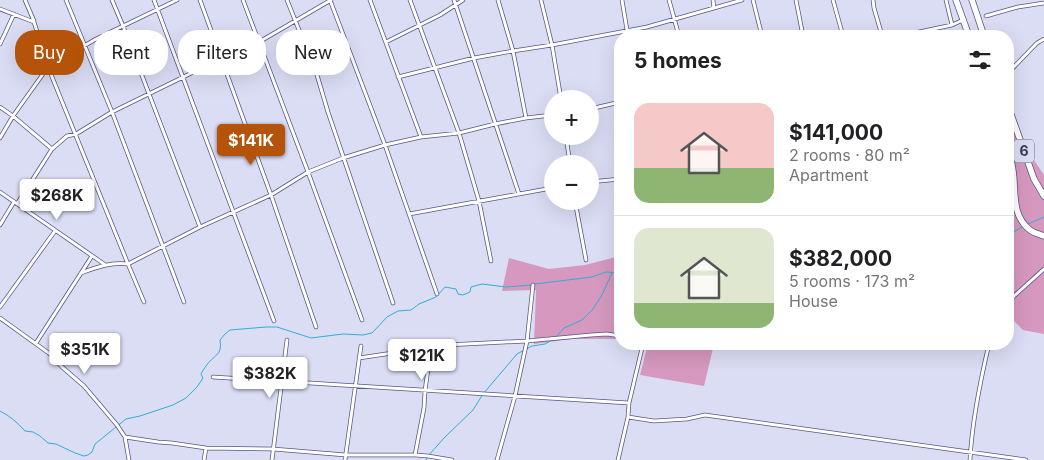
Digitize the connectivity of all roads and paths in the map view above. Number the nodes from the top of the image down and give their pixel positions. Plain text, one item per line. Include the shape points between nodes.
1 (25, 0) edge
2 (66, 0) edge
3 (112, 0) edge
4 (154, 0) edge
5 (177, 0) edge
6 (200, 0) edge
7 (243, 0) edge
8 (287, 0) edge
9 (330, 0) edge
10 (370, 0) edge
11 (410, 0) edge
12 (463, 0) edge
13 (498, 0) edge
14 (541, 0) edge
15 (622, 0) edge
16 (669, 0) edge
17 (713, 0) edge
18 (742, 0) edge
19 (753, 0) edge
20 (796, 0) edge
21 (833, 0) edge
22 (874, 0) edge
23 (946, 0) edge
24 (956, 0) edge
25 (972, 0) edge
26 (455, 2) edge
27 (1044, 3) edge
28 (714, 8) junction
29 (0, 9) edge
30 (158, 10) junction
31 (14, 14) junction
32 (986, 16) dead end
33 (675, 19) junction
34 (295, 20) junction
35 (963, 20) junction
36 (34, 22) junction
37 (952, 25) junction
38 (123, 26) junction
39 (418, 26) junction
40 (36, 30) edge
41 (78, 30) edge
42 (211, 30) edge
43 (254, 30) edge
44 (628, 30) joint
45 (678, 30) edge
46 (760, 30) edge
47 (802, 30) edge
48 (841, 30) edge
49 (881, 30) edge
50 (928, 30) edge
51 (967, 30) edge
52 (982, 30) edge
53 (614, 33) edge
54 (266, 38) edge
55 (1044, 39) edge
56 (386, 42) junction
57 (0, 44) edge
58 (552, 45) junction
59 (84, 46) joint
60 (512, 51) junction
61 (474, 58) junction
62 (266, 61) edge
63 (1014, 66) edge
64 (435, 68) junction
65 (43, 75) edge
66 (51, 75) edge
67 (190, 75) edge
68 (228, 75) edge
69 (398, 77) junction
70 (184, 78) junction
71 (560, 90) edge
72 (149, 95) junction
73 (614, 103) edge
74 (0, 107) edge
75 (599, 107) edge
76 (112, 112) junction
77 (13, 116) junction
78 (544, 116) edge
79 (526, 118) junction
80 (1014, 123) edge
81 (495, 124) junction
82 (459, 133) junction
83 (76, 134) junction
84 (421, 137) junction
85 (0, 138) edge
86 (385, 145) junction
87 (52, 149) junction
88 (343, 158) junction
89 (308, 172) junction
90 (614, 180) edge
91 (599, 181) edge
92 (1014, 188) edge
93 (544, 189) edge
94 (0, 192) edge
95 (519, 194) junction
96 (271, 195) junction
97 (1044, 196) edge
98 (479, 201) junction
99 (16, 203) junction
100 (578, 210) edge
101 (234, 211) junction
102 (409, 214) junction
103 (0, 225) edge
104 (200, 227) junction
105 (56, 231) junction
106 (1044, 236) edge
107 (163, 245) junction
108 (92, 256) junction
109 (586, 260) dead end
110 (491, 261) dead end
111 (105, 264) junction
112 (128, 264) junction
113 (1044, 269) edge
114 (81, 273) junction
115 (533, 285) dead end
116 (437, 294) dead end
117 (1014, 296) edge
118 (144, 302) dead end
119 (184, 302) dead end
120 (392, 303) dead end
121 (0, 307) edge
122 (0, 318) edge
123 (362, 320) dead end
124 (274, 321) dead end
125 (316, 327) dead end
126 (614, 335) edge
127 (287, 340) dead end
128 (527, 342) junction
129 (36, 343) junction
130 (361, 346) dead end
131 (431, 347) junction
132 (642, 350) edge
133 (987, 350) edge
134 (359, 358) junction
135 (213, 377) dead end
136 (281, 381) junction
137 (355, 386) junction
138 (425, 390) junction
139 (515, 396) junction
140 (629, 404) junction
141 (628, 417) junction
142 (125, 437) junction
143 (206, 448) junction
144 (273, 449) junction
145 (970, 452) junction
146 (346, 455) junction
147 (415, 455) junction
148 (129, 460) edge
149 (204, 460) edge
150 (272, 460) edge
151 (345, 460) edge
152 (452, 460) edge
153 (497, 460) edge
154 (618, 460) edge
155 (970, 460) edge
156 (1026, 460) edge

1 - 36 street
2 - 41 street
3 - 38 street
4 - 30 street
5 - 30 street
6 - 42 street
7 - 43 street
8 - 34 street
9 - 34 street
9 - 86 street
10 - 56 street
11 - 39 street
12 - 26 street
13 - 60 street
14 - 58 street
15 - 44 street
16 - 33 street
17 - 28 street
18 - 28 street
19 - 46 street
20 - 47 street
21 - 48 street
22 - 49 street
23 - 37 street
24 - 35 highway
25 - 52 highway
26 - 39 street via 440,15
26 - 61 street
27 - 32 street
28 - 33 street
29 - 31 street
30 - 38 street
30 - 70 street
31 - 36 street
31 - 57 street
33 - 44 street
33 - 45 street
34 - 54 street
34 - 88 street
35 - 37 street
35 - 51 highway
36 - 40 street
37 - 50 street
38 - 59 street
38 - 72 street
39 - 56 street
39 - 64 street
53 - 58 street
55 - 63 street
56 - 69 street
58 - 60 street
58 - 71 street
59 - 76 street
60 - 61 street
60 - 79 street
61 - 64 street
61 - 81 street
62 - 89 street
64 - 69 street
64 - 82 street
65 - 77 street
66 - 83 street
67 - 70 street
68 - 96 street
69 - 84 street
70 - 72 street
70 - 101 street
72 - 76 street
72 - 104 street
73 - 75 street
74 - 77 street
76 - 83 street
76 - 107 street
77 - 85 street
77 - 87 street
78 - 79 street
79 - 81 street
80 - 97 highway, 6 via 1034,179
81 - 82 street
81 - 95 street
82 - 84 street
82 - 98 street
83 - 87 street via 67,136
83 - 112 street
84 - 86 street
86 - 88 street
86 - 102 street
87 - 99 street
88 - 89 street
88 - 120 street
89 - 96 street
89 - 123 street
90 - 91 street
92 - 106 highway, 6 via 1017,213 1030,230
93 - 95 street
94 - 99 street
95 - 98 street
96 - 101 street
96 - 125 street
98 - 102 street
98 - 110 street
99 - 103 street
99 - 105 street
100 - 109 street
101 - 104 street
101 - 124 street
102 - 116 street
104 - 107 street
105 - 108 street
105 - 121 street
107 - 112 street
107 - 119 street
108 - 111 street
108 - 114 street
111 - 112 street
111 - 114 street
112 - 118 street
113 - 117 street
114 - 129 street
115 - 128 street
122 - 129 street
126 - 128 street
127 - 136 street
128 - 131 street
128 - 139 street
129 - 142 street via 84,386
130 - 134 street
131 - 134 street
131 - 138 street
132 - 140 street
133 - 145 street
134 - 137 street
135 - 136 street
136 - 137 street
136 - 144 street
137 - 138 street
137 - 146 street
138 - 139 street
138 - 147 street
139 - 140 street
139 - 153 street
140 - 141 street
141 - 145 street via 654,421 705,415
141 - 154 street
142 - 143 street
142 - 148 street
143 - 144 street
143 - 149 street
144 - 146 street
144 - 150 street
145 - 155 street
145 - 156 street
146 - 147 street
146 - 151 street
147 - 152 street

